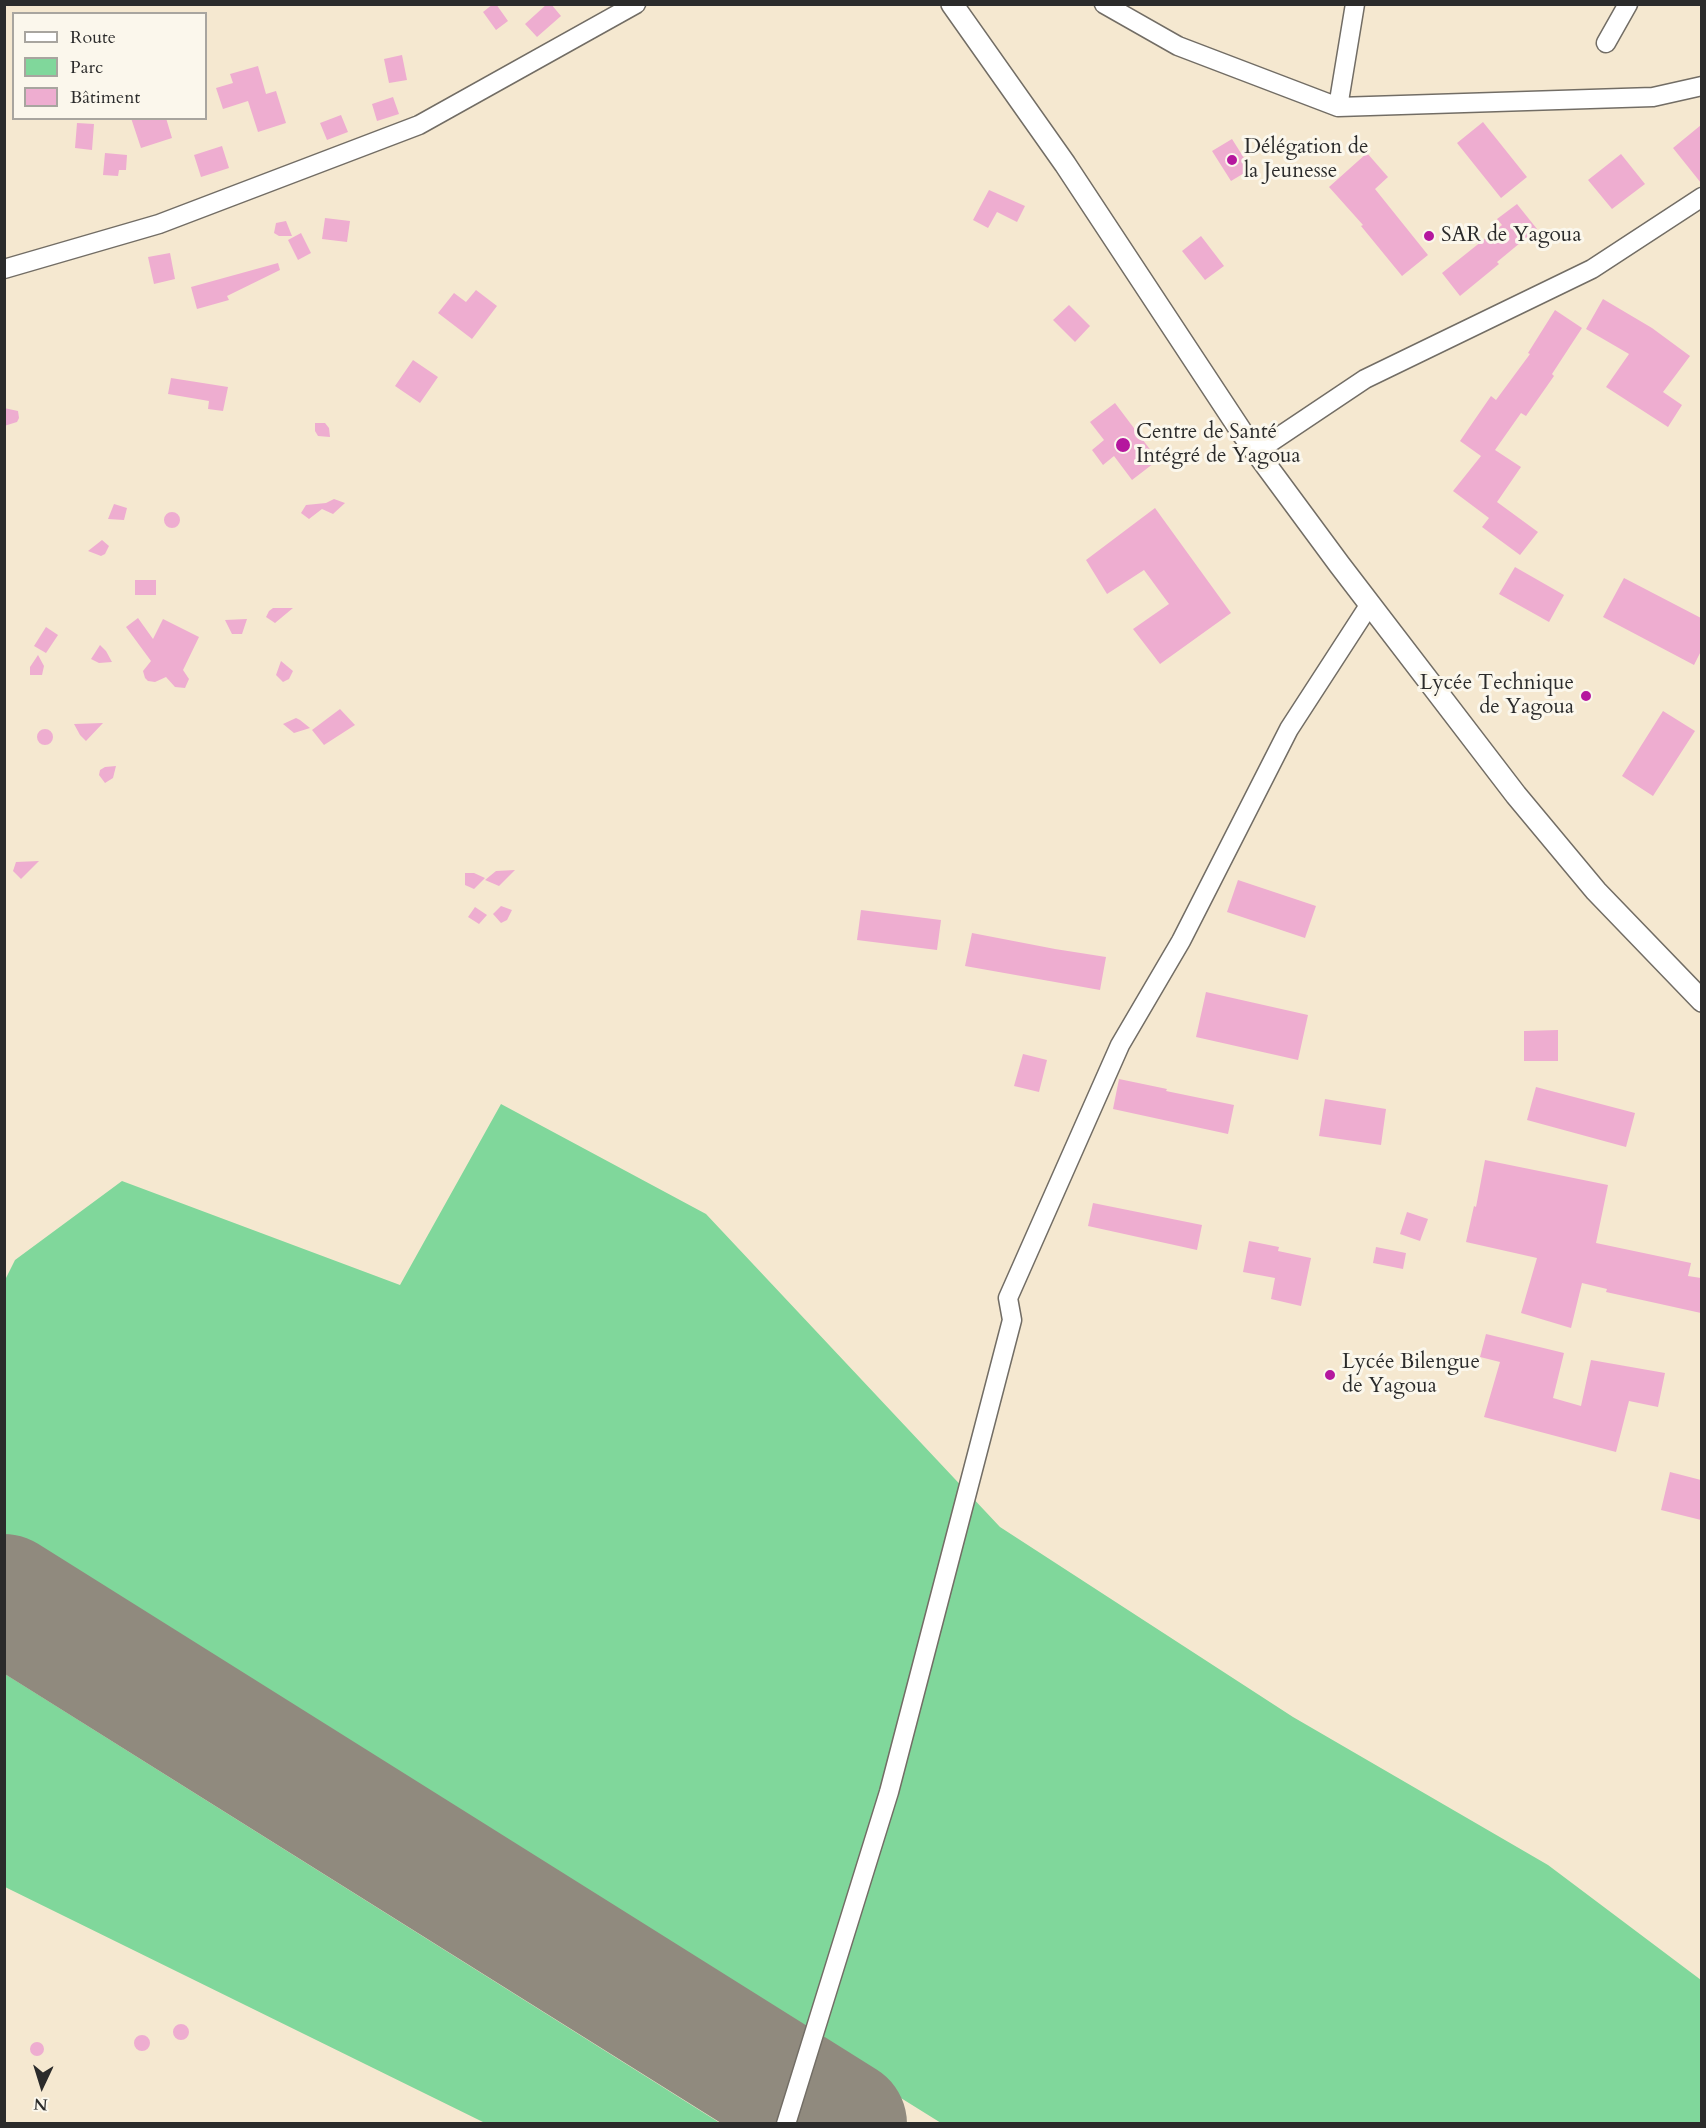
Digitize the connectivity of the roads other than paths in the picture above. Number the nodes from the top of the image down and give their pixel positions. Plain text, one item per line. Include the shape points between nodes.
1 (636, 4) edge
2 (952, 4) edge
3 (1104, 4) edge
4 (1355, 4) edge
5 (1628, 4) edge
6 (1606, 43) dead end
7 (1701, 86) edge
8 (1338, 107) junction
9 (1701, 197) edge
10 (4, 269) edge
11 (1256, 452) junction
12 (1370, 604) junction
13 (1701, 1001) edge
14 (786, 2124) edge

1 - 10 street via 419,125 159,224
2 - 11 street via 1065,164
3 - 8 street via 1178,46
4 - 8 street
5 - 6 street
7 - 8 street via 1653,97
9 - 11 street via 1592,270 1365,379
11 - 12 street
12 - 13 street via 1596,891
12 - 14 street via 1289,729 1181,941 1120,1046 1008,1298 1012,1320 889,1792

